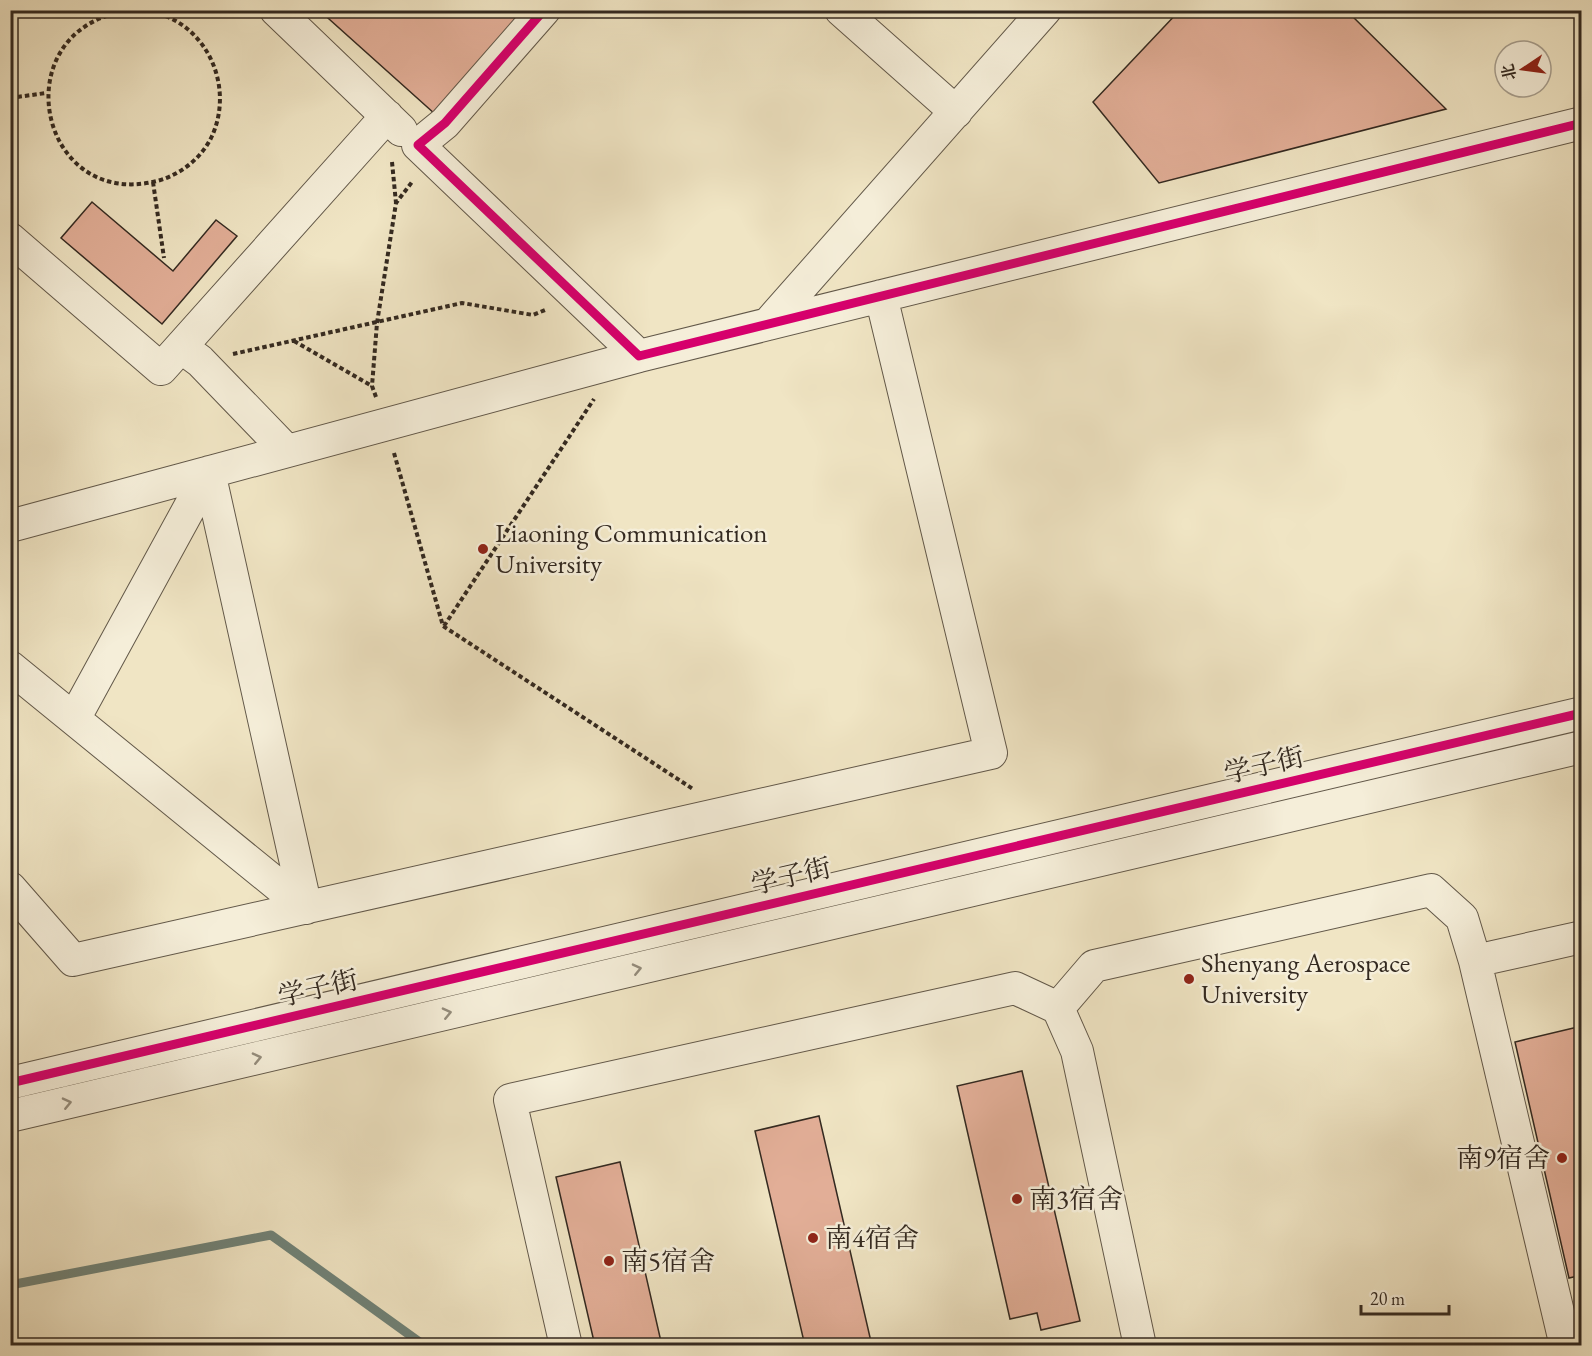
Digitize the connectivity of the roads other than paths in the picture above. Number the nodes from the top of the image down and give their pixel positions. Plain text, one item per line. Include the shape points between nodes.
1 (276, 10) edge
2 (544, 10) edge
3 (841, 10) edge
4 (1046, 10) edge
5 (956, 112) junction
6 (387, 116) junction
7 (1581, 123) edge
8 (424, 152) junction
9 (10, 239) edge
10 (881, 296) junction
11 (768, 324) junction
12 (191, 354) junction
13 (629, 358) junction
14 (287, 451) junction
15 (209, 472) junction
16 (10, 526) edge
17 (10, 667) edge
18 (1581, 713) edge
19 (74, 719) junction
20 (1581, 747) edge
21 (10, 888) edge
22 (306, 908) junction
23 (1581, 937) edge
24 (1475, 961) junction
25 (1058, 1008) junction
26 (10, 1083) edge
27 (10, 1116) edge
28 (566, 1346) edge
29 (1140, 1346) edge
30 (1566, 1346) edge

1 - 6 street
2 - 8 street
3 - 5 street
4 - 5 street
5 - 11 street
6 - 8 street
6 - 12 street
7 - 10 street
8 - 13 street via 576,296
9 - 12 street via 161,369
10 - 11 street
10 - 22 street via 991,753
11 - 13 street
12 - 14 street
13 - 14 street
14 - 15 street
15 - 16 street
15 - 19 street
15 - 22 street
17 - 19 street
18 - 26 street, 学子街
19 - 22 street
27 -> 20 street, 学子街
21 - 22 street via 74,960
23 - 24 street
24 - 25 street via 1462,918 1431,890 1095,966
24 - 30 street
25 - 28 street via 1015,988 510,1100
25 - 29 street via 1077,1051

